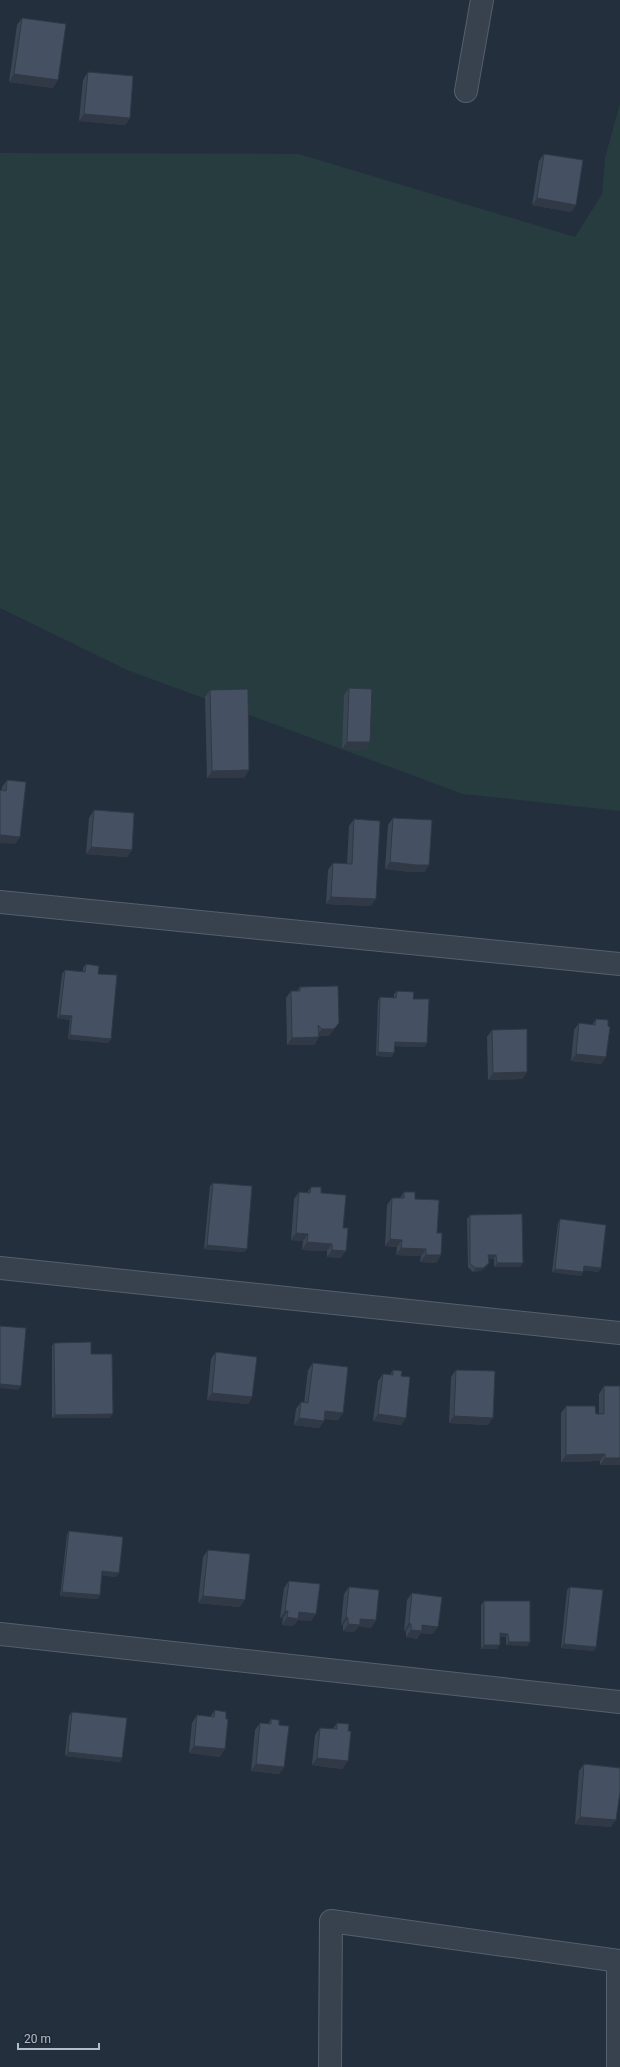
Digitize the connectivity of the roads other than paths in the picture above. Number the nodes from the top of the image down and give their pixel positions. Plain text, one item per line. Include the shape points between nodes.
1 (482, 0) edge
2 (466, 91) dead end
3 (0, 902) edge
4 (620, 964) edge
5 (0, 1268) edge
6 (620, 1333) edge
7 (0, 1634) edge
8 (620, 1702) edge
9 (619, 1961) edge
10 (330, 2067) edge
11 (618, 2067) edge

1 - 2 street
3 - 4 street
5 - 6 street
7 - 8 street
9 - 10 street via 331,1921
9 - 11 street

